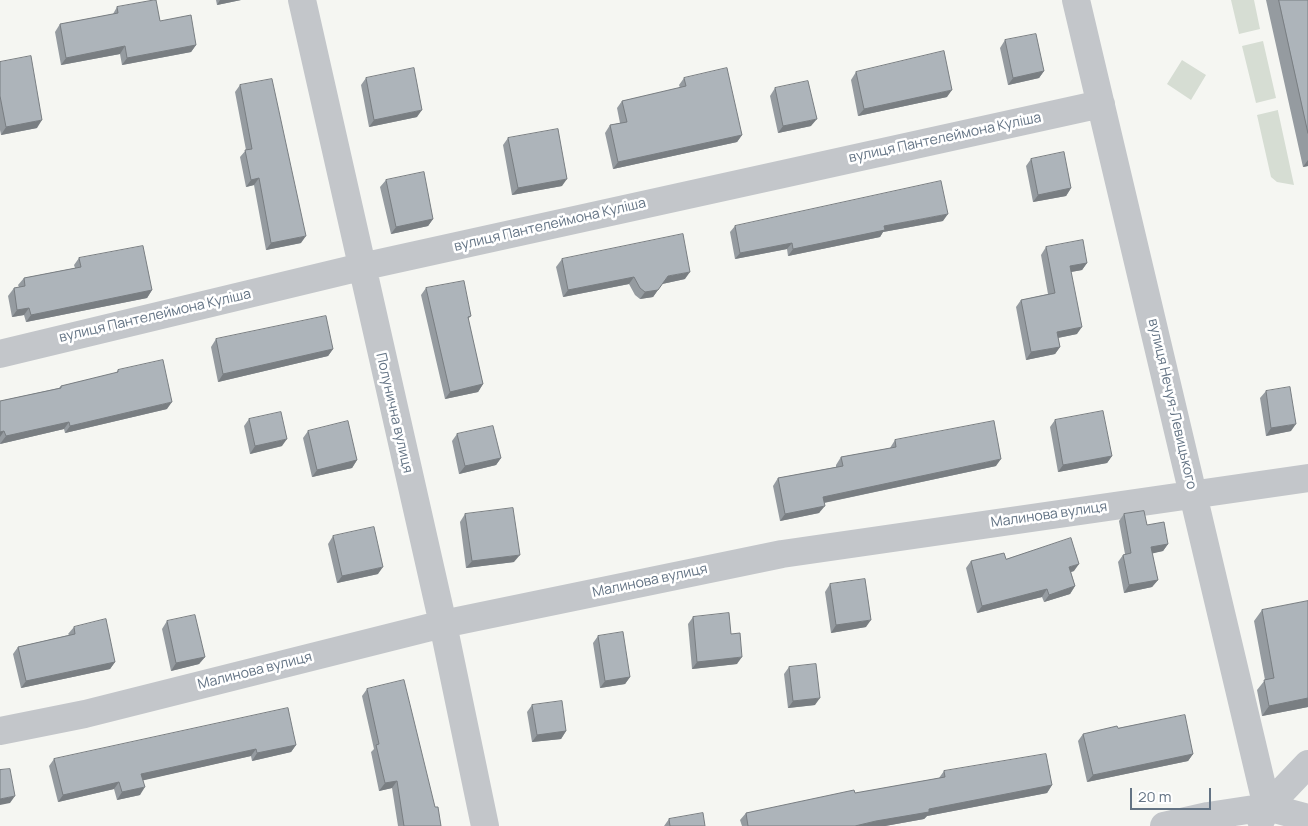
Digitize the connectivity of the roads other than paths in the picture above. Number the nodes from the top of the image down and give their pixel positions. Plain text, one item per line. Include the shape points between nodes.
1 (302, 0) edge
2 (1076, 0) edge
3 (1101, 104) junction
4 (361, 267) junction
5 (0, 354) edge
6 (1308, 478) edge
7 (1193, 493) junction
8 (443, 624) junction
9 (0, 731) edge
10 (1308, 764) edge
11 (1263, 817) edge
12 (1308, 818) edge
13 (485, 826) edge
14 (1164, 826) edge

1 - 4 street, Полунична вулиця
2 - 3 street, вулиця Нечуя-Левицького
3 - 4 street, вулиця Пантелеймона Куліша
3 - 7 street, вулиця Нечуя-Левицького
4 - 5 street, вулиця Пантелеймона Куліша
4 - 8 street, Полунична вулиця
6 - 7 street, Малинова вулиця
7 - 8 street, Малинова вулиця via 782,554
7 - 11 street, вулиця Нечуя-Левицького
8 - 9 street, Малинова вулиця via 85,714
8 - 13 street, Полунична вулиця
10 - 11 street
11 - 12 street
11 - 14 street via 1208,816

